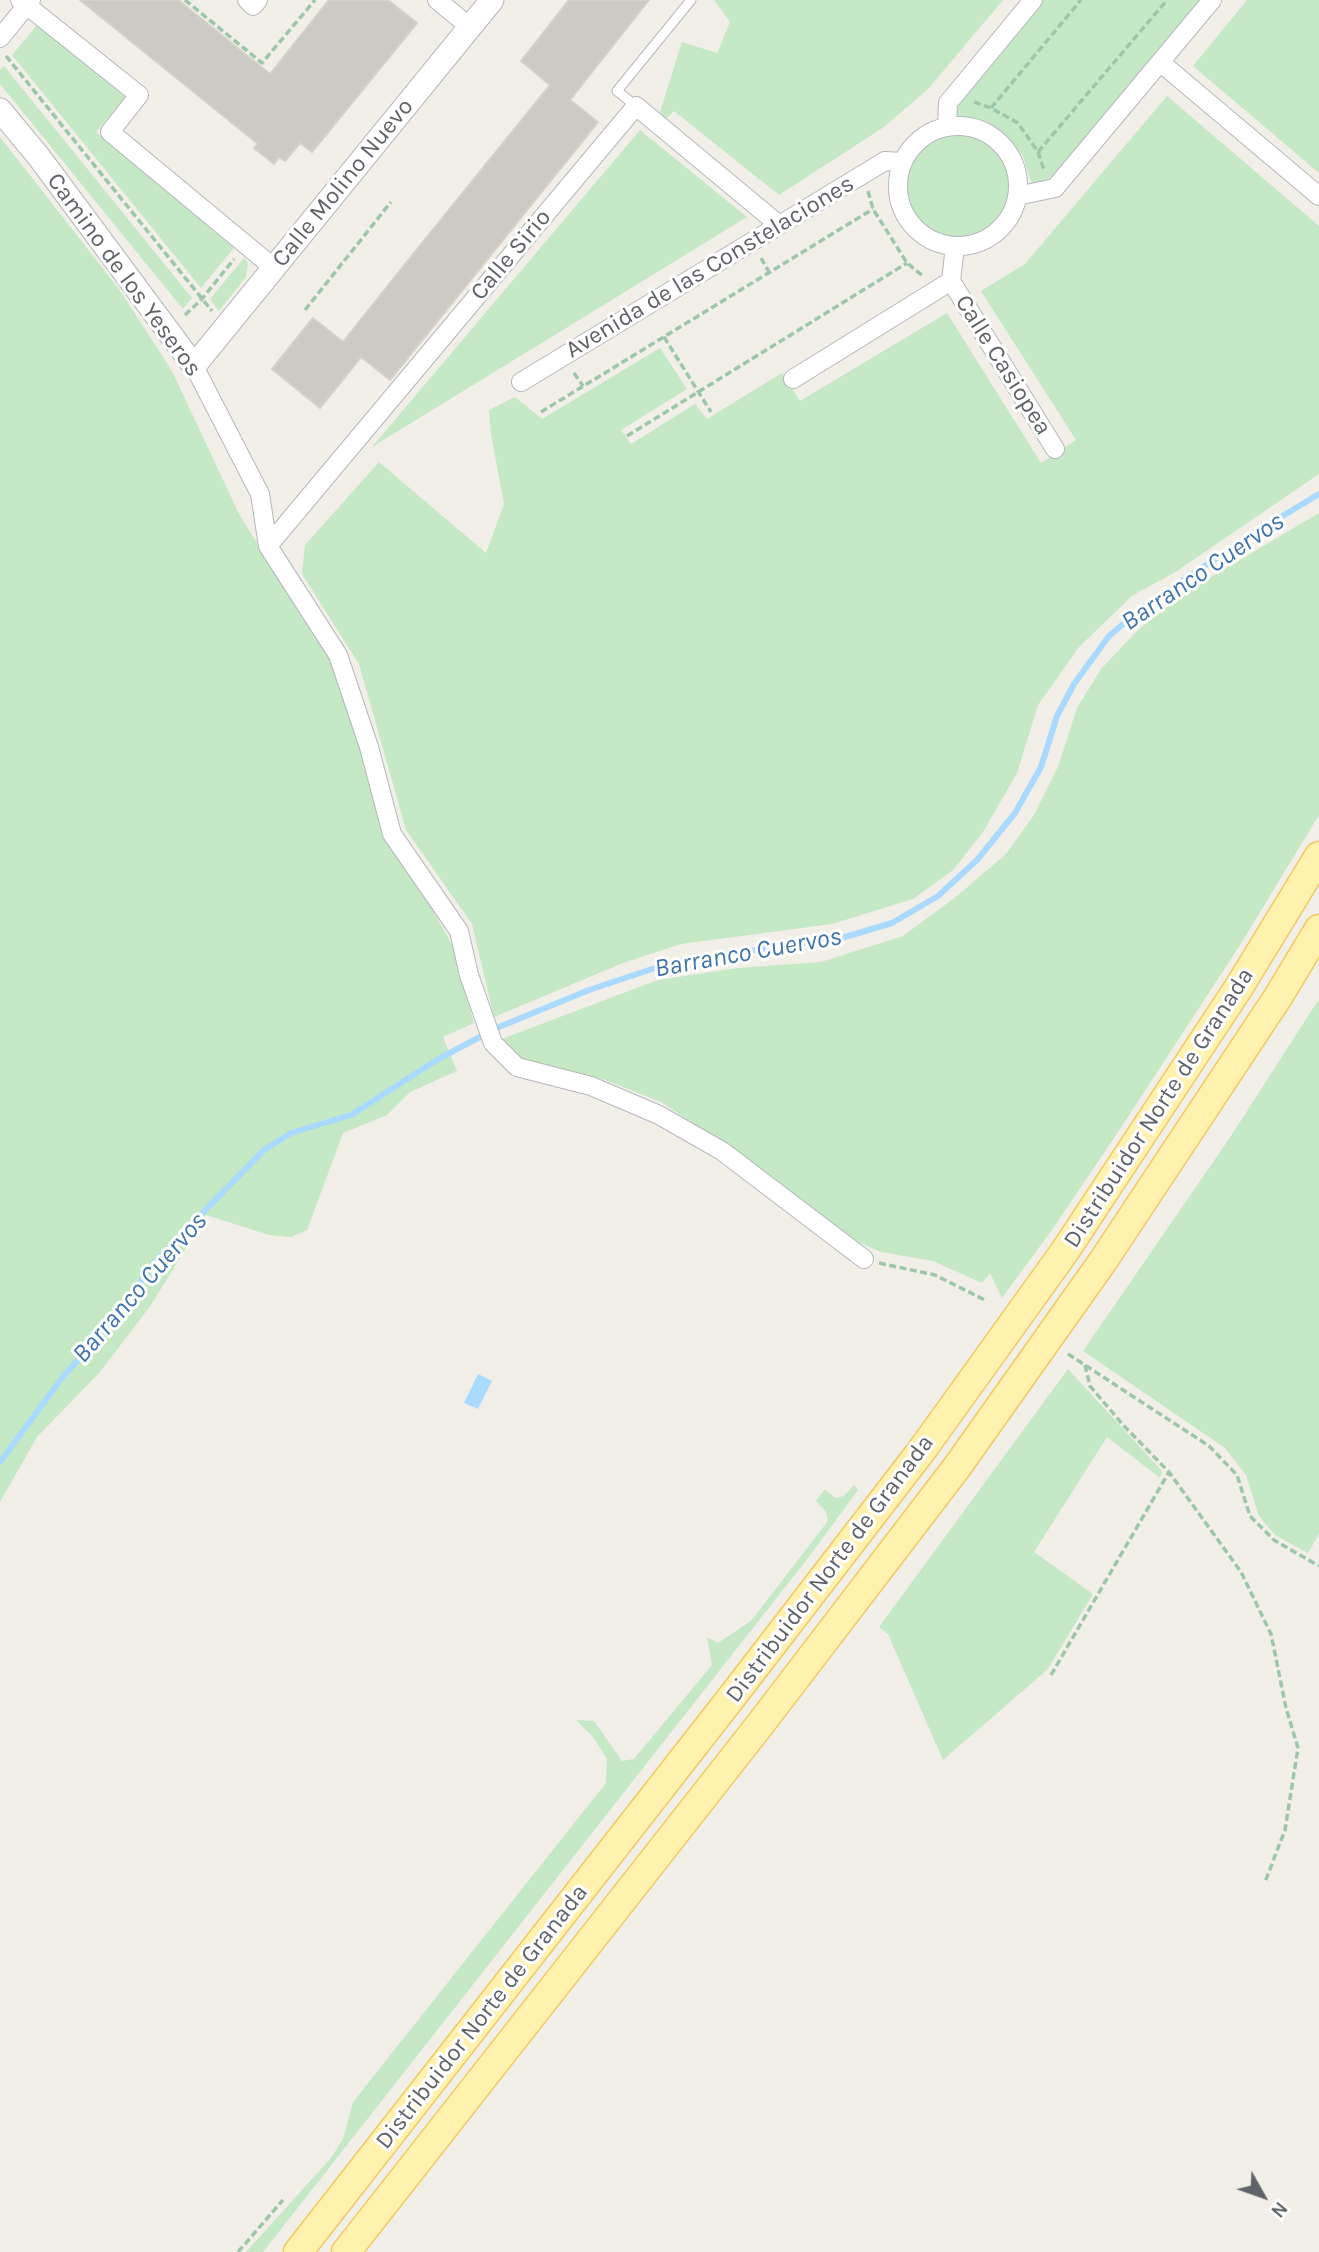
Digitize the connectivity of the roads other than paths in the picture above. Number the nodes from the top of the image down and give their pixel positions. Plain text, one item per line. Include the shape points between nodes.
1 (247, 0) edge
2 (258, 0) edge
3 (437, 0) edge
4 (492, 0) edge
5 (691, 0) edge
6 (1033, 0) edge
7 (1212, 0) edge
8 (26, 2) edge
9 (470, 27) junction
10 (2, 46) edge
11 (1160, 62) junction
12 (636, 106) junction
13 (0, 110) edge
14 (947, 127) junction
15 (902, 162) junction
16 (1017, 196) junction
17 (1319, 196) edge
18 (778, 224) junction
19 (955, 246) junction
20 (274, 268) junction
21 (951, 281) junction
22 (194, 366) junction
23 (793, 379) dead end
24 (521, 382) dead end
25 (1055, 449) dead end
26 (268, 546) junction
27 (1319, 856) edge
28 (1319, 929) edge
29 (864, 1259) road end
30 (298, 2252) edge
31 (346, 2252) edge

1 - 2 street via 254,6
3 - 9 street
4 - 9 street, Calle Molino Nuevo
5 - 12 lane via 617,91
6 - 14 street via 948,103
7 - 11 street
8 - 10 street
8 - 20 street via 139,95 110,132
9 - 20 street, Calle Molino Nuevo
11 - 16 street via 1055,188
11 - 17 street
12 - 18 street
12 - 26 street, Calle Sirio
13 - 22 street, Camino de los Yeseros
14 - 15 street via 928,134
14 - 16 street via 984,131 1000,143 1012,158
15 - 18 street, Avenida de las Constelaciones via 885,161
15 - 19 street via 899,200 907,218 920,233
16 - 19 street via 1002,227 981,241
18 - 24 street, Avenida de las Constelaciones
19 - 21 street
20 - 22 street, Calle Molino Nuevo
21 - 23 street
21 - 25 street, Calle Casiopea
22 - 26 street, Camino de los Yeseros via 260,494
26 - 29 street, Camino de los Yeseros via 338,655 369,747 391,834 459,931 493,1043 517,1067 592,1086 659,1115 722,1151
27 - 30 main road, Distribuidor Norte de Granada via 1239,987 1065,1251 922,1450
28 - 31 main road, Distribuidor Norte de Granada via 1103,1261 957,1467

